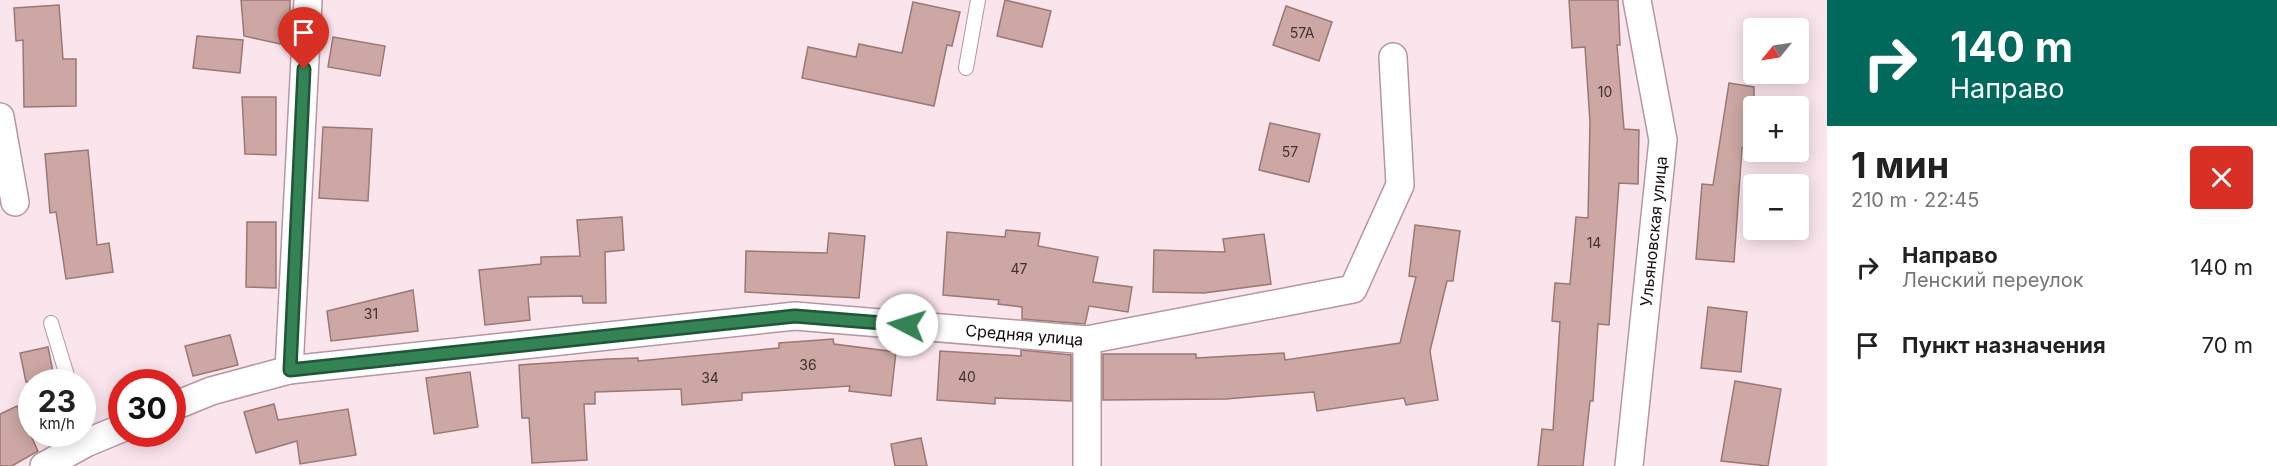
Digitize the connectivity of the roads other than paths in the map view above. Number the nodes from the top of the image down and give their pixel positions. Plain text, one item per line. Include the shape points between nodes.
1 (308, 0) edge
2 (978, 0) edge
3 (1637, 0) edge
4 (1393, 57) dead end
5 (966, 68) dead end
6 (0, 117) edge
7 (15, 202) dead end
8 (51, 323) dead end
9 (1087, 340) junction
10 (65, 369) edge
11 (290, 370) junction
12 (186, 401) edge
13 (69, 447) edge
14 (44, 466) edge
15 (1087, 466) edge
16 (1629, 466) edge

1 - 11 street
2 - 5 lane
3 - 16 street, Ульяновская улица via 1663,140
4 - 9 street, Средняя улица via 1400,185 1353,289
6 - 7 street
8 - 10 lane
9 - 11 street, Средняя улица via 795,316
9 - 15 street
11 - 12 street, Средняя улица
13 - 14 street

